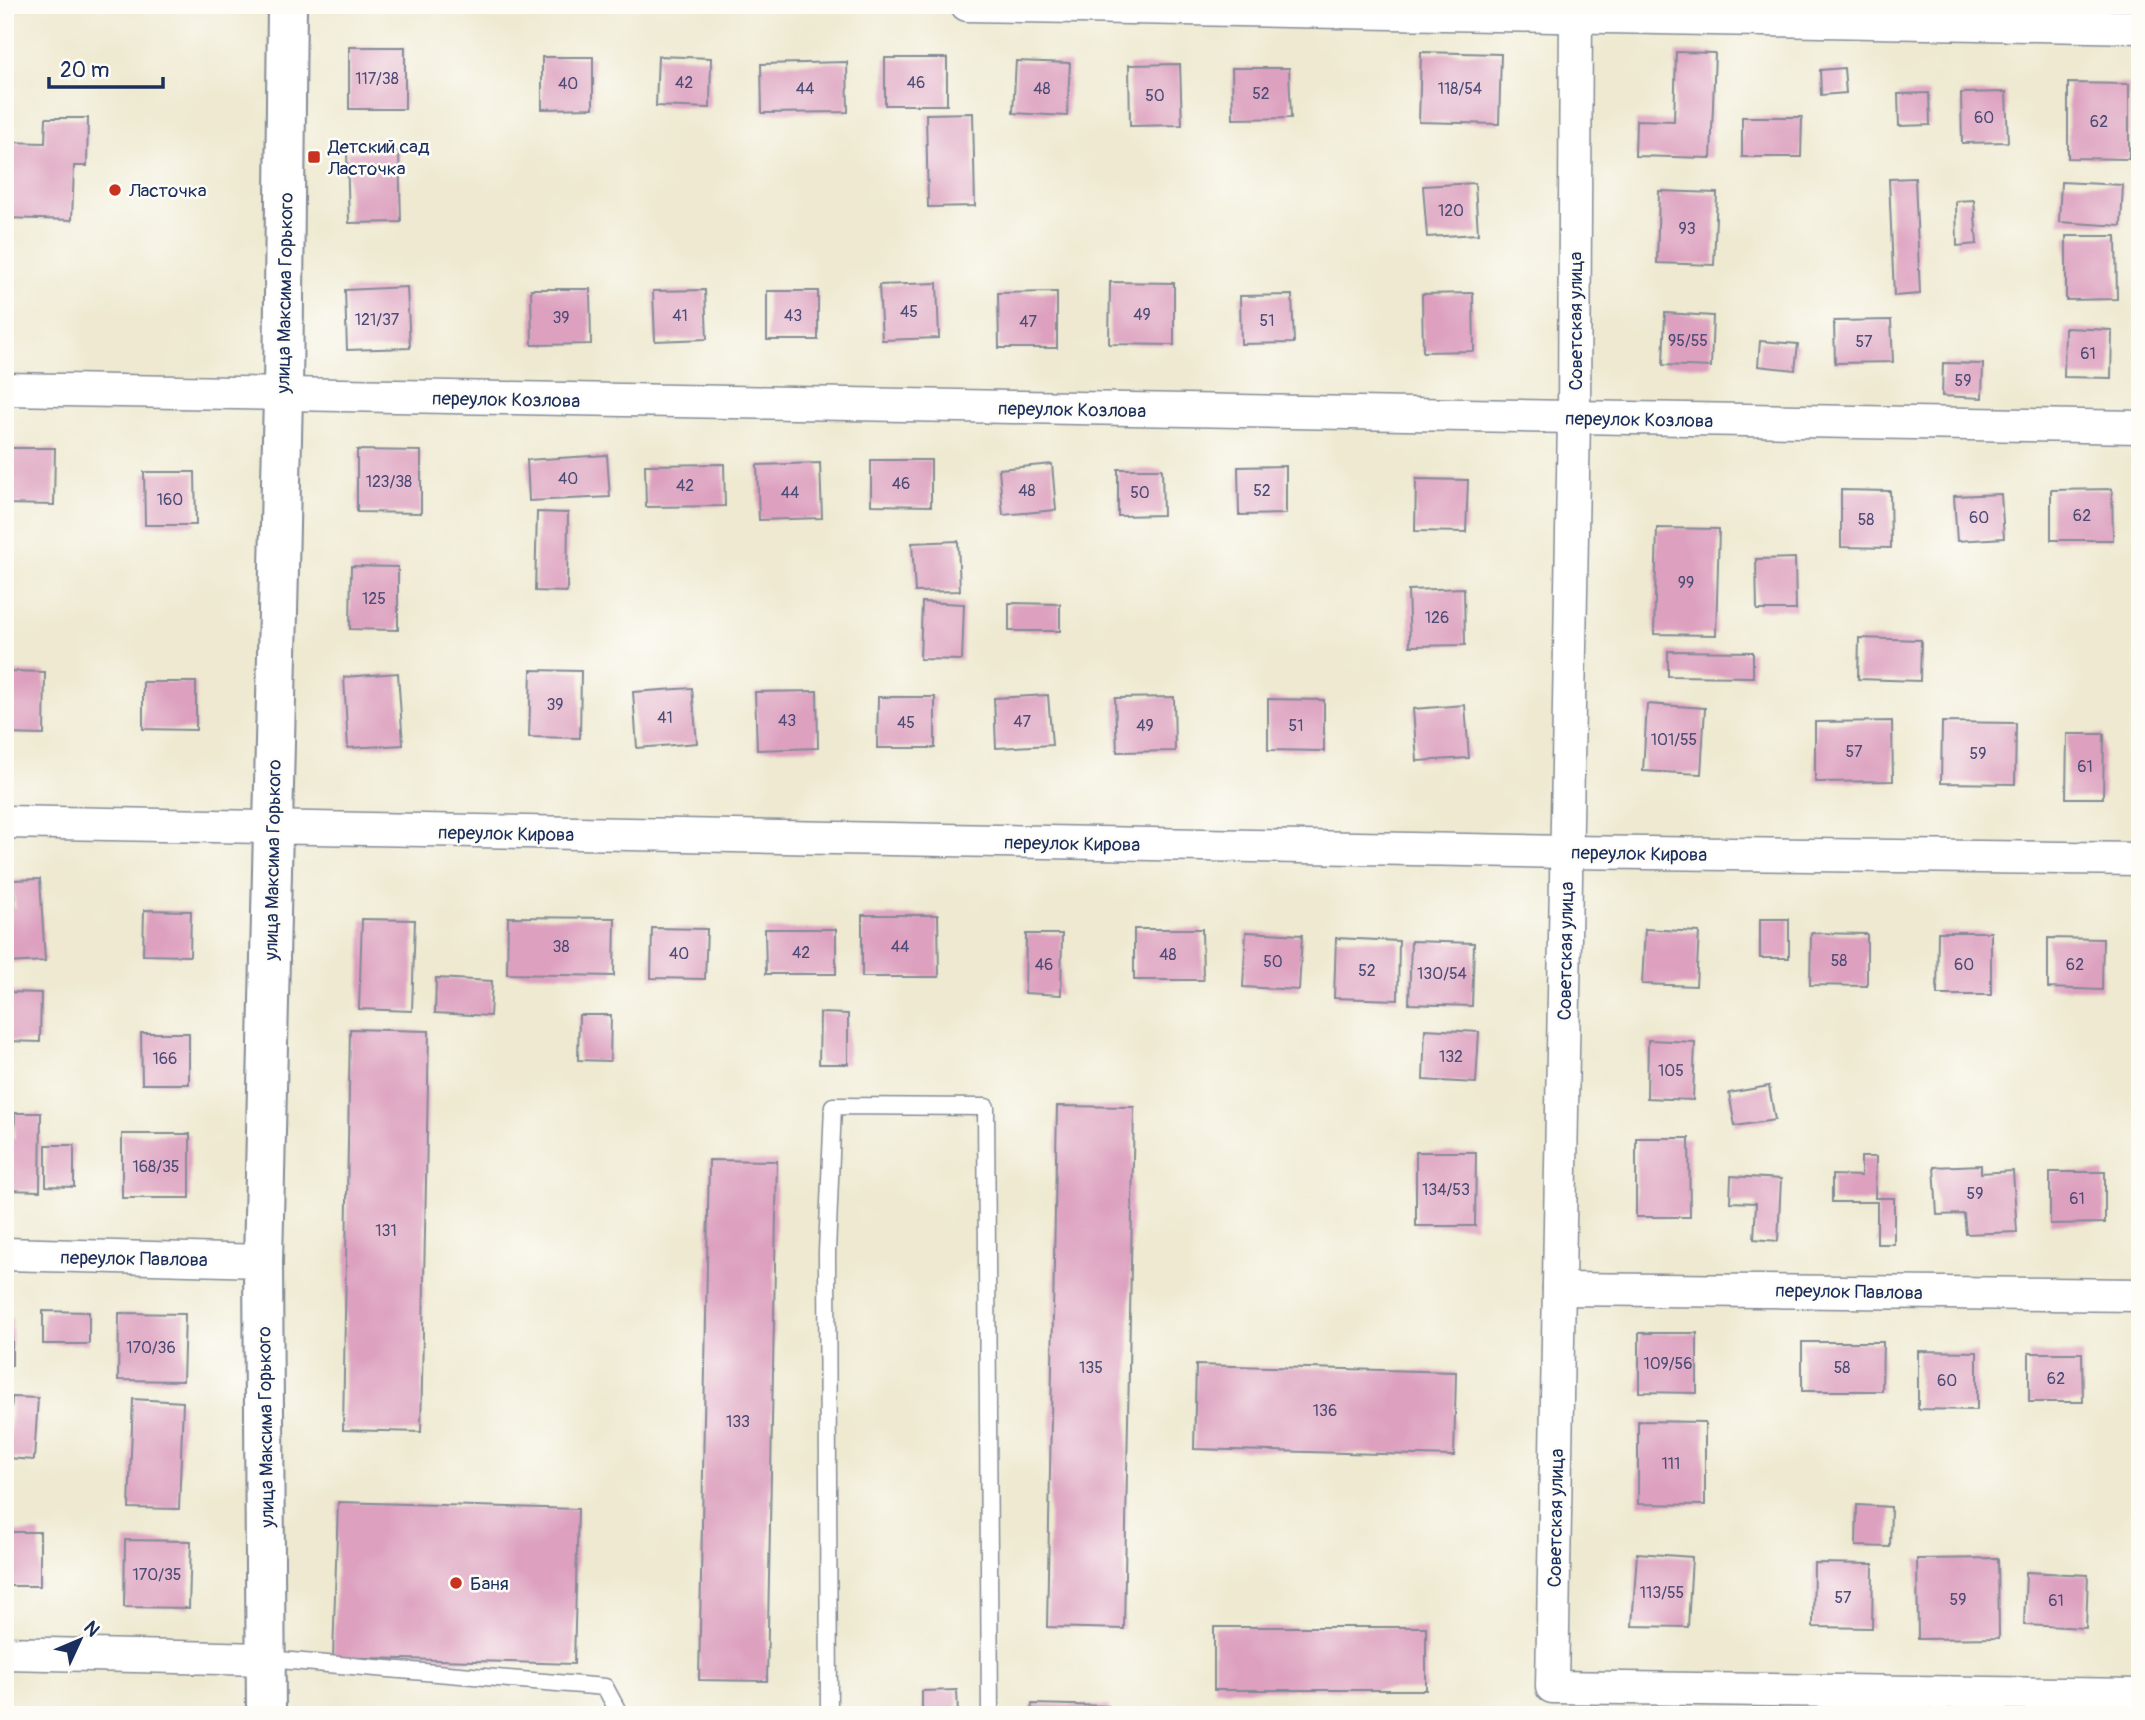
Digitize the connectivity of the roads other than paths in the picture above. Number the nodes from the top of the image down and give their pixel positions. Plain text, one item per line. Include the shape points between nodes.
1 (287, 5) edge
2 (967, 5) edge
3 (1575, 11) edge
4 (2140, 26) edge
5 (5, 389) edge
6 (283, 395) junction
7 (1574, 418) junction
8 (2140, 427) edge
9 (5, 822) edge
10 (272, 828) junction
11 (1567, 852) junction
12 (2140, 859) edge
13 (5, 1254) edge
14 (263, 1261) junction
15 (1559, 1288) junction
16 (2140, 1294) edge
17 (5, 1653) edge
18 (267, 1659) junction
19 (2140, 1695) edge
20 (1940, 1704) edge
21 (266, 1715) edge
22 (620, 1715) edge
23 (829, 1715) edge
24 (990, 1715) edge

1 - 6 street, улица Максима Горького
2 - 3 street
3 - 4 street
3 - 7 street, Советская улица
5 - 6 street, переулок Козлова
6 - 7 street, переулок Козлова
6 - 10 street, улица Максима Горького
7 - 8 street, переулок Козлова
7 - 11 street, Советская улица
9 - 10 street, переулок Кирова
10 - 11 street, переулок Кирова
10 - 14 street, улица Максима Горького
11 - 12 street, переулок Кирова
11 - 15 street, Советская улица
13 - 14 street, переулок Павлова
14 - 18 street, улица Максима Горького
15 - 16 street, переулок Павлова
15 - 20 street, Советская улица via 1552,1687
17 - 18 street
18 - 21 street, улица Максима Горького
18 - 22 lane via 605,1686
19 - 20 street
23 - 24 lane via 827,1252 833,1106 986,1107

